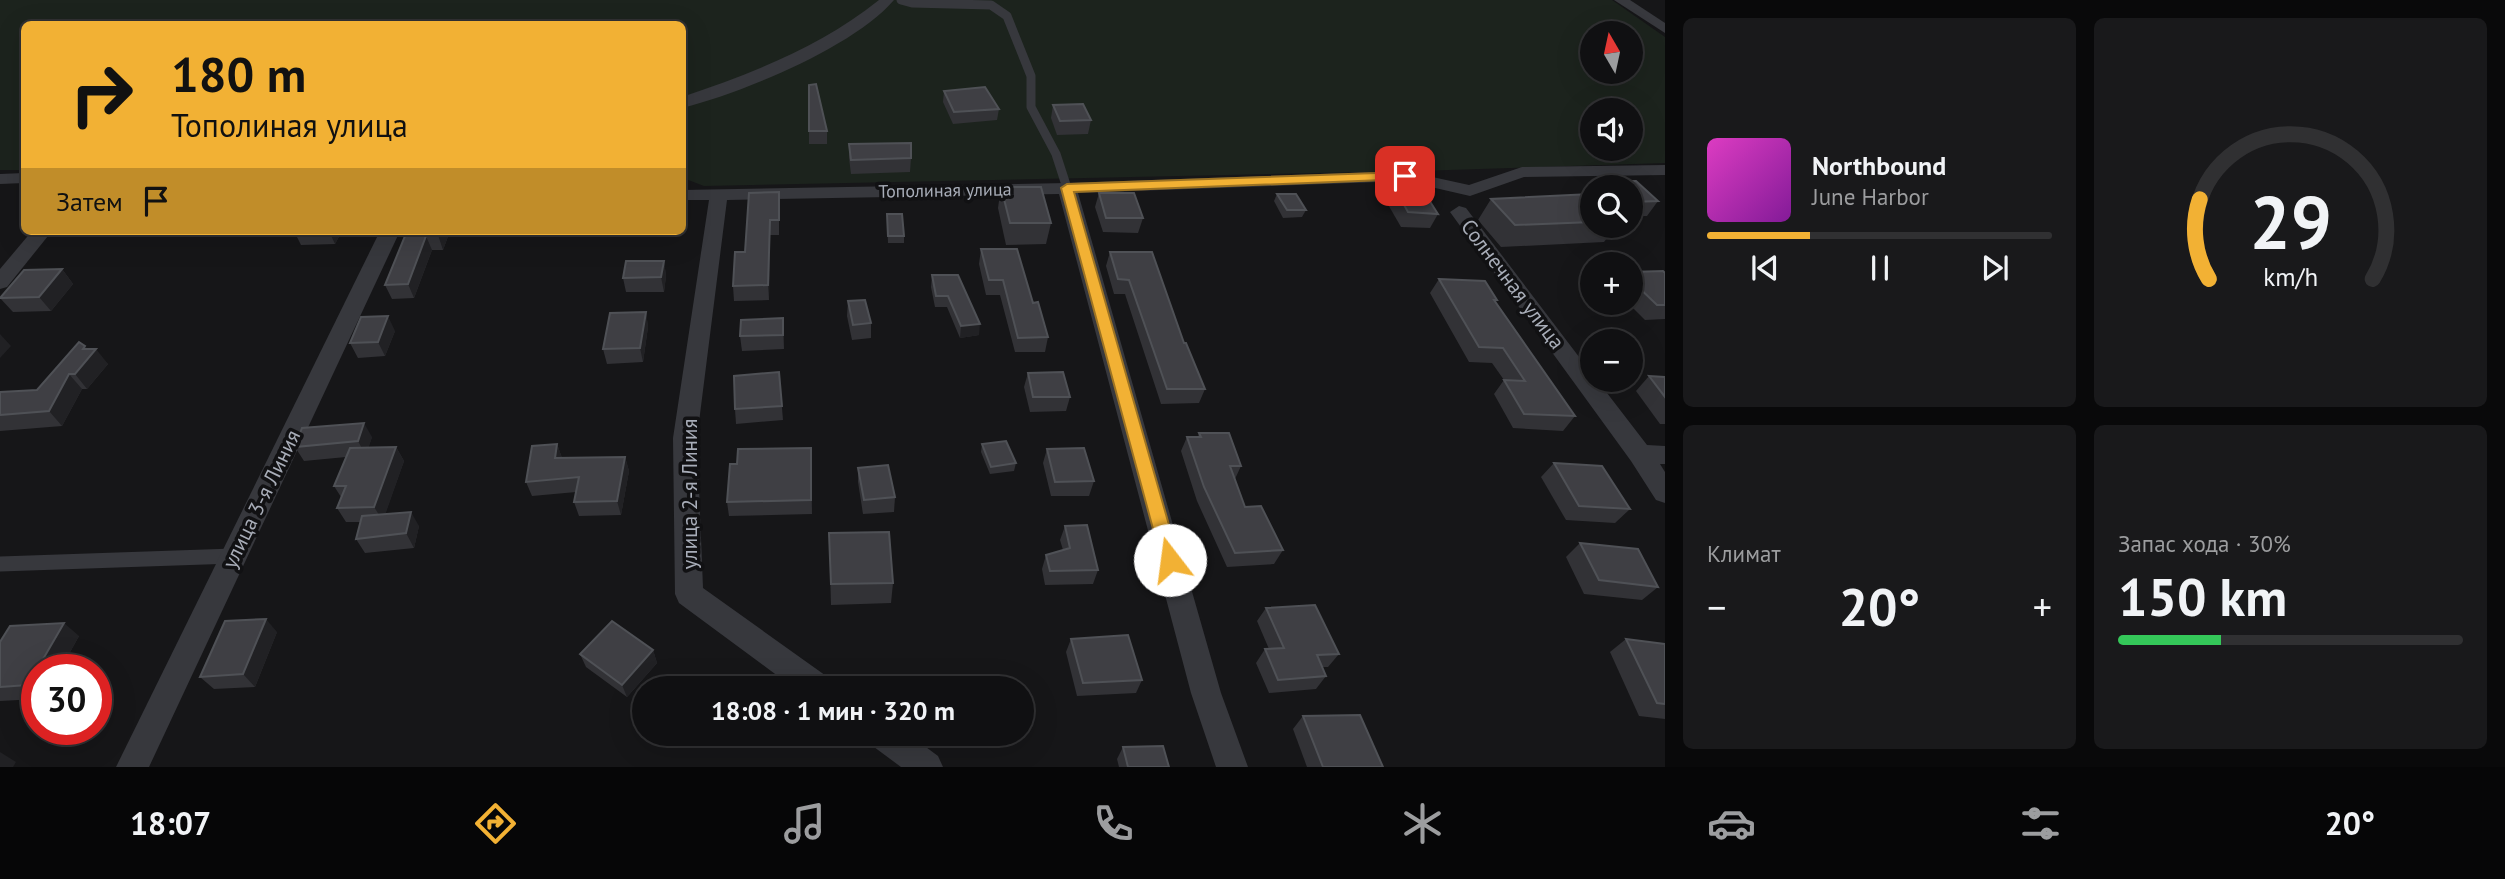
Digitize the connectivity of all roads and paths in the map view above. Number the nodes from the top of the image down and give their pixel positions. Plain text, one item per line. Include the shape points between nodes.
1 (887, 0) edge
2 (901, 0) edge
3 (1621, 0) edge
4 (1665, 29) edge
5 (686, 102) edge
6 (1665, 170) edge
7 (21, 178) edge
8 (0, 179) edge
9 (1067, 188) junction
10 (719, 194) junction
11 (686, 195) edge
12 (1459, 212) dead end
13 (39, 235) edge
14 (388, 235) edge
15 (0, 282) edge
16 (1640, 454) junction
17 (1665, 455) edge
18 (1665, 493) edge
19 (234, 556) junction
20 (0, 564) edge
21 (802, 676) edge
22 (899, 746) edge
23 (132, 767) edge
24 (927, 767) edge
25 (1232, 767) edge

1 - 5 street via 856,26 794,61
2 - 9 lane via 991,5 1007,16 1031,76 1031,107 1056,154
3 - 4 street
6 - 9 street, Тополиная улица via 1522,172 1470,191 1405,176
7 - 8 street
9 - 10 street, Тополиная улица
9 - 25 street via 1206,693
10 - 11 street, Тополиная улица
10 - 21 street, улица 2-я Линия via 685,438 689,594
12 - 16 street, Солнечная улица
13 - 15 street
14 - 19 street, улица 3-я Линия
16 - 17 street
16 - 18 street, Солнечная улица
19 - 20 lane
19 - 23 street, улица 3-я Линия
22 - 24 street

